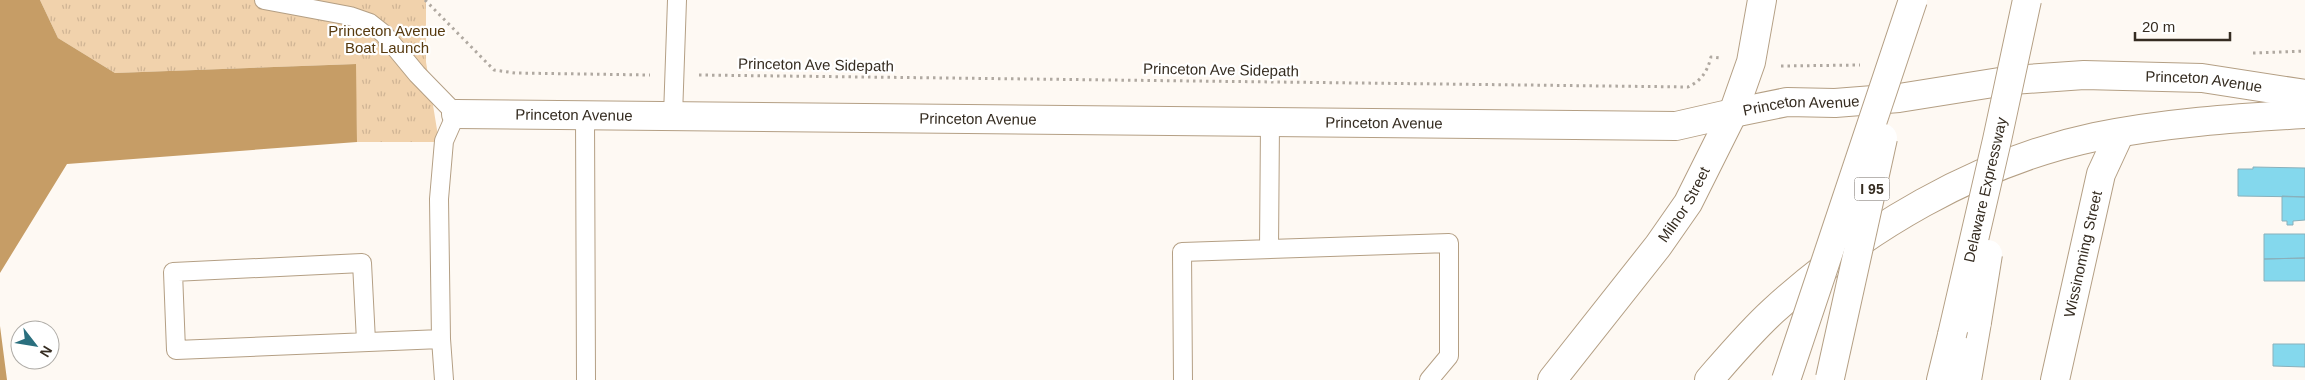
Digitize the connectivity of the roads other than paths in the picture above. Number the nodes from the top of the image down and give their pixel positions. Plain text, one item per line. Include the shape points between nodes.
1 (264, 0) edge
2 (678, 0) edge
3 (1762, 0) edge
4 (1913, 0) edge
5 (2028, 0) edge
6 (2305, 94) edge
7 (1734, 113) junction
8 (456, 114) junction
9 (2305, 114) edge
10 (585, 115) junction
11 (673, 116) junction
12 (1270, 122) junction
13 (2120, 133) junction
14 (1268, 249) junction
15 (441, 339) junction
16 (366, 340) junction
17 (1830, 379) edge
18 (444, 380) edge
19 (586, 380) edge
20 (1183, 380) edge
21 (1429, 380) edge
22 (1552, 380) edge
23 (1709, 380) edge
24 (1786, 380) edge
25 (1941, 380) edge
26 (1967, 380) edge
27 (2055, 380) edge

1 - 8 lane via 350,16 370,23 384,34
2 - 11 lane
3 - 7 main road, Milnor Street via 1751,62
4 - 17 main road, I 95, bridge
4 - 24 main road, bridge
5 - 25 main road, Delaware Expressway, bridge
5 - 26 main road, bridge
6 - 7 main road, Princeton Avenue via 2202,78 2084,75 2012,80 1898,98 1787,102
7 - 12 main road, Princeton Avenue via 1676,126
7 - 22 main road, Milnor Street via 1688,203
8 - 10 main road, Princeton Avenue
8 - 15 lane via 444,141 440,167
9 - 13 main road via 2208,120
10 - 11 main road, Princeton Avenue
10 - 19 lane
11 - 12 main road, Princeton Avenue
12 - 14 lane
13 - 23 main road via 2034,155 1976,176 1904,214 1827,266 1772,312
13 - 27 main road, Wissinoming Street via 2101,174
14 - 20 lane via 1182,252
14 - 21 lane via 1450,243 1449,356
15 - 16 lane
15 - 18 lane
16 - 16 lane via 176,350 172,272 362,263

